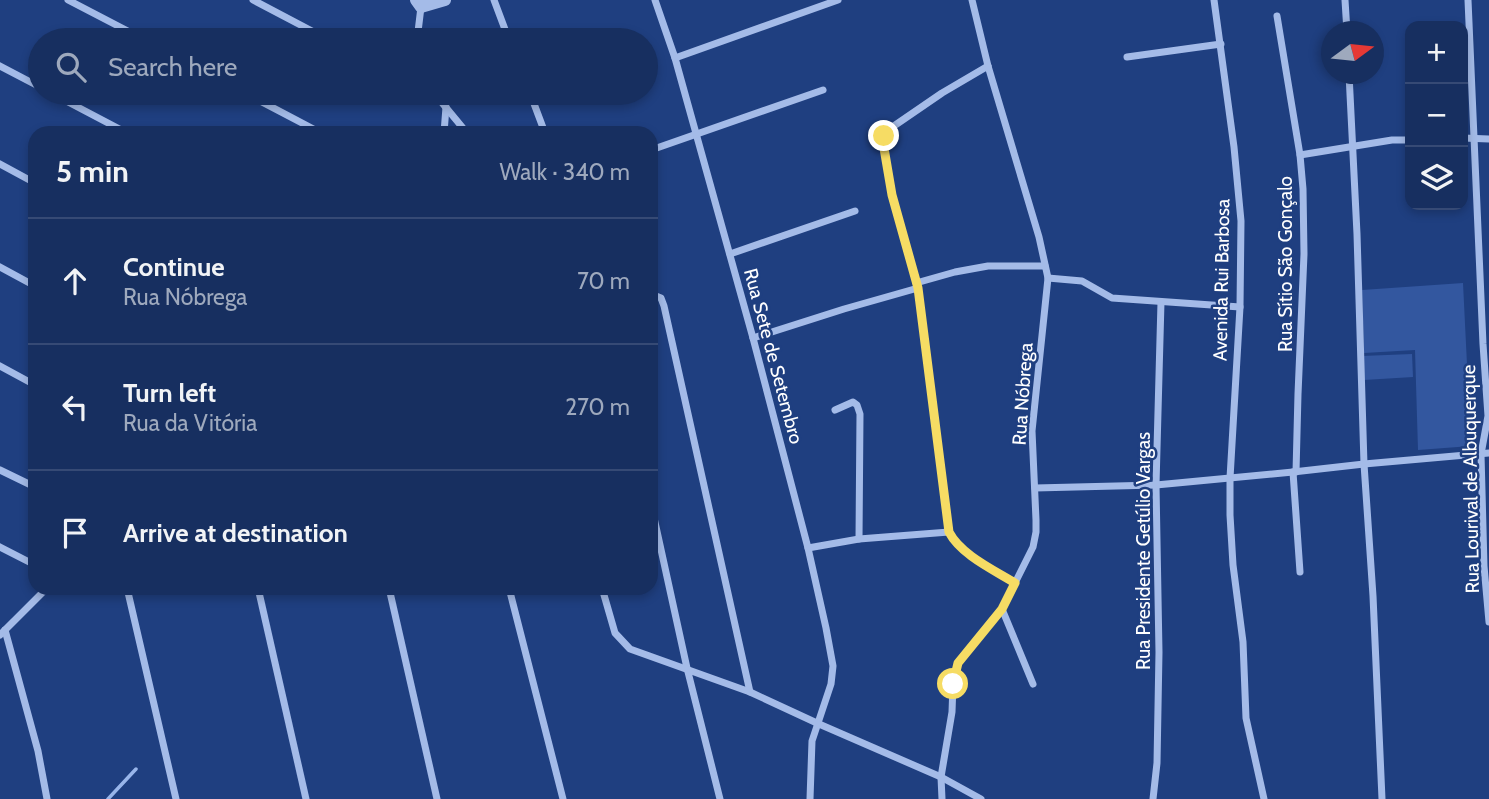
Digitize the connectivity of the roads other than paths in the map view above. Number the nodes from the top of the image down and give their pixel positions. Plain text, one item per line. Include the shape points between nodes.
1 (68, 0) edge
2 (253, 0) edge
3 (445, 0) edge
4 (494, 0) edge
5 (655, 0) edge
6 (838, 0) edge
7 (972, 0) edge
8 (1214, 0) edge
9 (1345, 0) edge
10 (1468, 0) edge
11 (418, 4) edge
12 (1277, 16) dead end
13 (1346, 21) edge
14 (122, 28) edge
15 (306, 28) edge
16 (417, 28) edge
17 (504, 28) edge
18 (1221, 44) junction
19 (1127, 57) dead end
20 (675, 58) junction
21 (0, 65) edge
22 (988, 66) junction
23 (28, 80) edge
24 (1349, 84) edge
25 (823, 90) dead end
26 (74, 105) edge
27 (268, 105) edge
28 (534, 105) edge
29 (446, 107) joint
30 (114, 126) edge
31 (308, 126) edge
32 (445, 126) edge
33 (461, 126) edge
34 (542, 126) edge
35 (696, 135) junction
36 (1468, 138) edge
37 (1474, 138) junction
38 (1489, 139) edge
39 (1405, 140) edge
40 (1352, 147) junction
41 (658, 148) edge
42 (1300, 155) junction
43 (0, 164) edge
44 (28, 179) edge
45 (855, 211) dead end
46 (730, 254) junction
47 (1045, 266) junction
48 (0, 267) edge
49 (1048, 278) junction
50 (28, 282) edge
51 (917, 286) junction
52 (658, 297) edge
53 (1161, 302) junction
54 (1240, 307) junction
55 (753, 338) junction
56 (0, 366) edge
57 (28, 381) edge
58 (835, 410) dead end
59 (1485, 454) edge
60 (1364, 464) junction
61 (0, 470) edge
62 (1295, 472) junction
63 (1230, 478) junction
64 (28, 484) edge
65 (1156, 485) junction
66 (1035, 488) junction
67 (949, 532) junction
68 (859, 539) junction
69 (0, 547) edge
70 (808, 548) junction
71 (658, 556) edge
72 (28, 561) edge
73 (1300, 572) dead end
74 (1015, 583) junction
75 (40, 595) edge
76 (129, 595) edge
77 (260, 595) edge
78 (391, 595) edge
79 (511, 595) edge
80 (604, 595) edge
81 (1002, 609) junction
82 (1489, 622) edge
83 (2, 632) edge
84 (687, 668) junction
85 (1033, 684) dead end
86 (750, 692) junction
87 (819, 724) junction
88 (941, 777) junction
89 (47, 799) edge
90 (176, 799) edge
91 (306, 799) edge
92 (437, 799) edge
93 (563, 799) edge
94 (720, 799) edge
95 (810, 799) edge
96 (942, 799) edge
97 (981, 799) edge
98 (1153, 799) edge
99 (1265, 799) edge
100 (1382, 799) edge

1 - 14 street
2 - 15 street
3 - 11 street
4 - 17 street
5 - 20 street, Rua Sete de Setembro
6 - 20 street
7 - 22 street, Rua Nóbrega
8 - 18 street, Avenida Rui Barbosa
9 - 13 street
10 - 37 street, Rua Lourival de Albuquerque
11 - 16 street
12 - 42 street, Rua Sítio São Gonçalo
18 - 19 street
18 - 54 street, Avenida Rui Barbosa via 1241,221
20 - 35 street, Rua Sete de Setembro
21 - 23 street
22 - 47 street, Rua Nóbrega
22 - 51 street via 915,110 884,136 892,195
24 - 40 street
25 - 35 street
26 - 30 street
27 - 31 street
28 - 34 street
29 - 32 street
29 - 33 street
35 - 41 street
35 - 46 street, Rua Sete de Setembro
36 - 37 street
37 - 38 street
37 - 59 street, Rua Lourival de Albuquerque via 1488,416
39 - 40 street
40 - 42 street
40 - 60 street
42 - 62 street, Rua Sítio São Gonçalo via 1304,254
43 - 44 street
45 - 46 street
46 - 55 street, Rua Sete de Setembro
47 - 49 street, Rua Nóbrega
47 - 51 street via 988,266
48 - 50 street
49 - 53 street via 1082,281 1112,298
49 - 66 street, Rua Nóbrega via 1032,431
51 - 55 street
51 - 67 street
52 - 86 street via 664,306
53 - 54 street
53 - 65 street, Rua Presidente Getúlio Vargas
54 - 63 street, Avenida Rui Barbosa
55 - 70 street, Rua Sete de Setembro
56 - 57 street
58 - 68 street via 853,402 860,414
59 - 60 street
59 - 82 street, Rua Lourival de Albuquerque via 1484,566
60 - 62 street
60 - 100 street
61 - 64 street
62 - 63 street
62 - 73 street, Rua Sítio São Gonçalo
63 - 65 street
63 - 99 street, Avenida Rui Barbosa via 1246,718
65 - 66 street
65 - 98 street, Rua Presidente Getúlio Vargas via 1159,652
66 - 74 street, Rua Nóbrega via 1033,547
67 - 68 street
67 - 74 street via 959,546
68 - 70 street
69 - 72 street
70 - 87 street, Rua Sete de Setembro via 834,666
71 - 84 street
74 - 81 street, Rua Nóbrega
75 - 83 street
76 - 90 street
77 - 91 street
78 - 92 street
79 - 93 street
80 - 84 street via 615,633 629,649
81 - 85 street
81 - 88 street, Rua Nóbrega via 958,663
83 - 89 street via 38,751
84 - 86 street
84 - 94 street
86 - 87 street
87 - 88 street
87 - 95 street, Rua Sete de Setembro via 812,741
88 - 96 street, Rua Nóbrega
88 - 97 street

